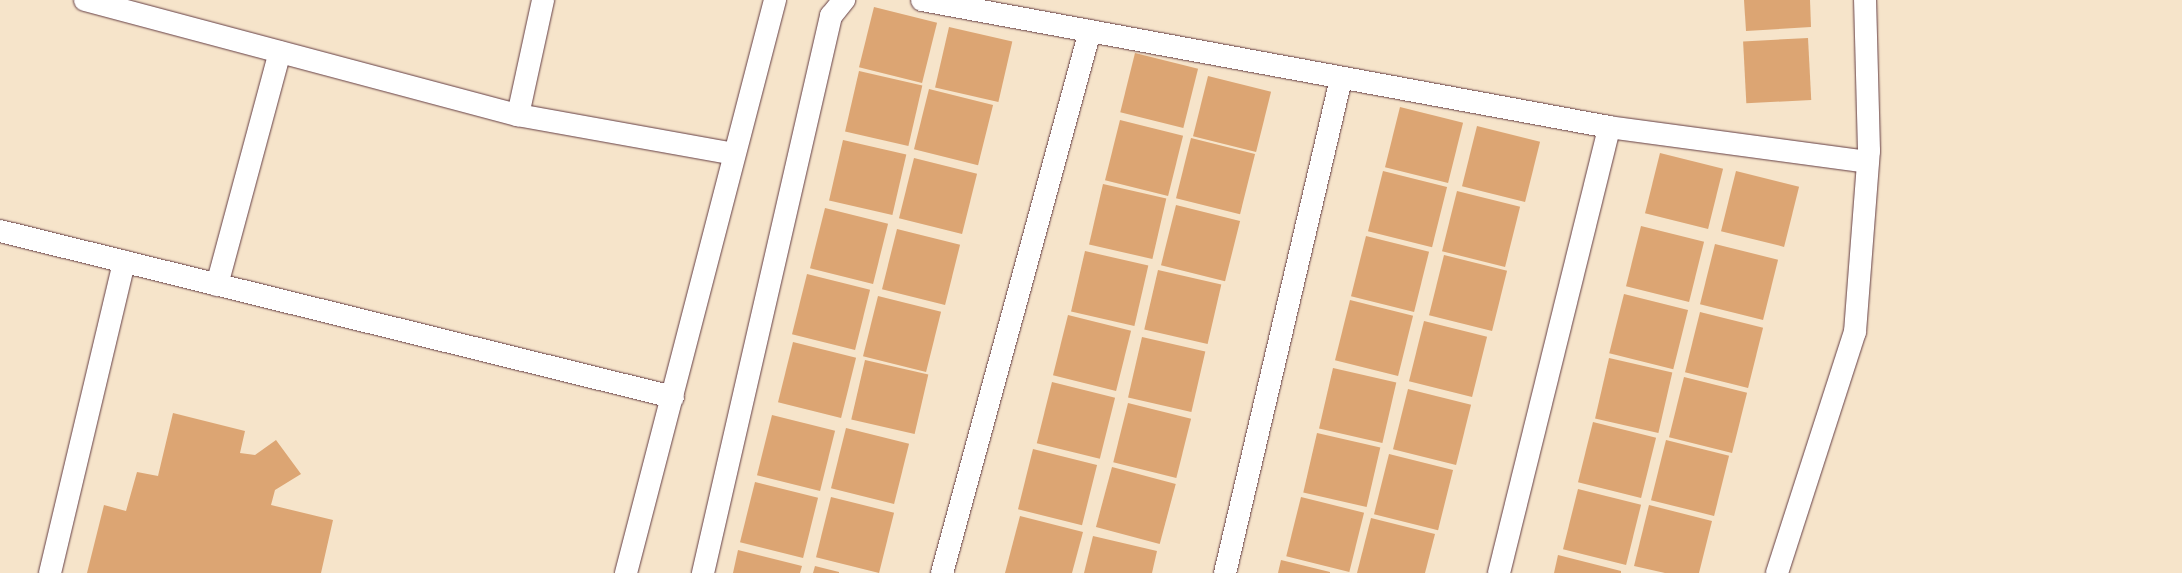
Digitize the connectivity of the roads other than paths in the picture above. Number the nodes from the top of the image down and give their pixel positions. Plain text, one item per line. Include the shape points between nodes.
1 (85, 0) edge
2 (543, 0) edge
3 (775, 0) edge
4 (844, 0) edge
5 (922, 0) edge
6 (1865, 0) edge
7 (1090, 31) junction
8 (280, 52) junction
9 (1341, 79) junction
10 (518, 115) junction
11 (1609, 127) junction
12 (734, 154) junction
13 (1868, 162) junction
14 (0, 231) edge
15 (124, 262) junction
16 (217, 285) junction
17 (673, 398) junction
18 (50, 573) edge
19 (626, 573) edge
20 (703, 573) edge
21 (942, 573) edge
22 (1226, 573) edge
23 (1499, 573) edge
24 (1777, 573) edge

1 - 8 street
2 - 10 street
3 - 12 street
4 - 20 street via 831,16
5 - 7 street
6 - 13 street
7 - 9 street
7 - 21 street
8 - 10 street
8 - 16 street
9 - 11 street
9 - 22 street
10 - 12 street
11 - 13 street
11 - 23 street
12 - 17 street
13 - 24 street via 1855,332
14 - 15 street
15 - 16 street
15 - 18 street
16 - 17 street
17 - 19 street

